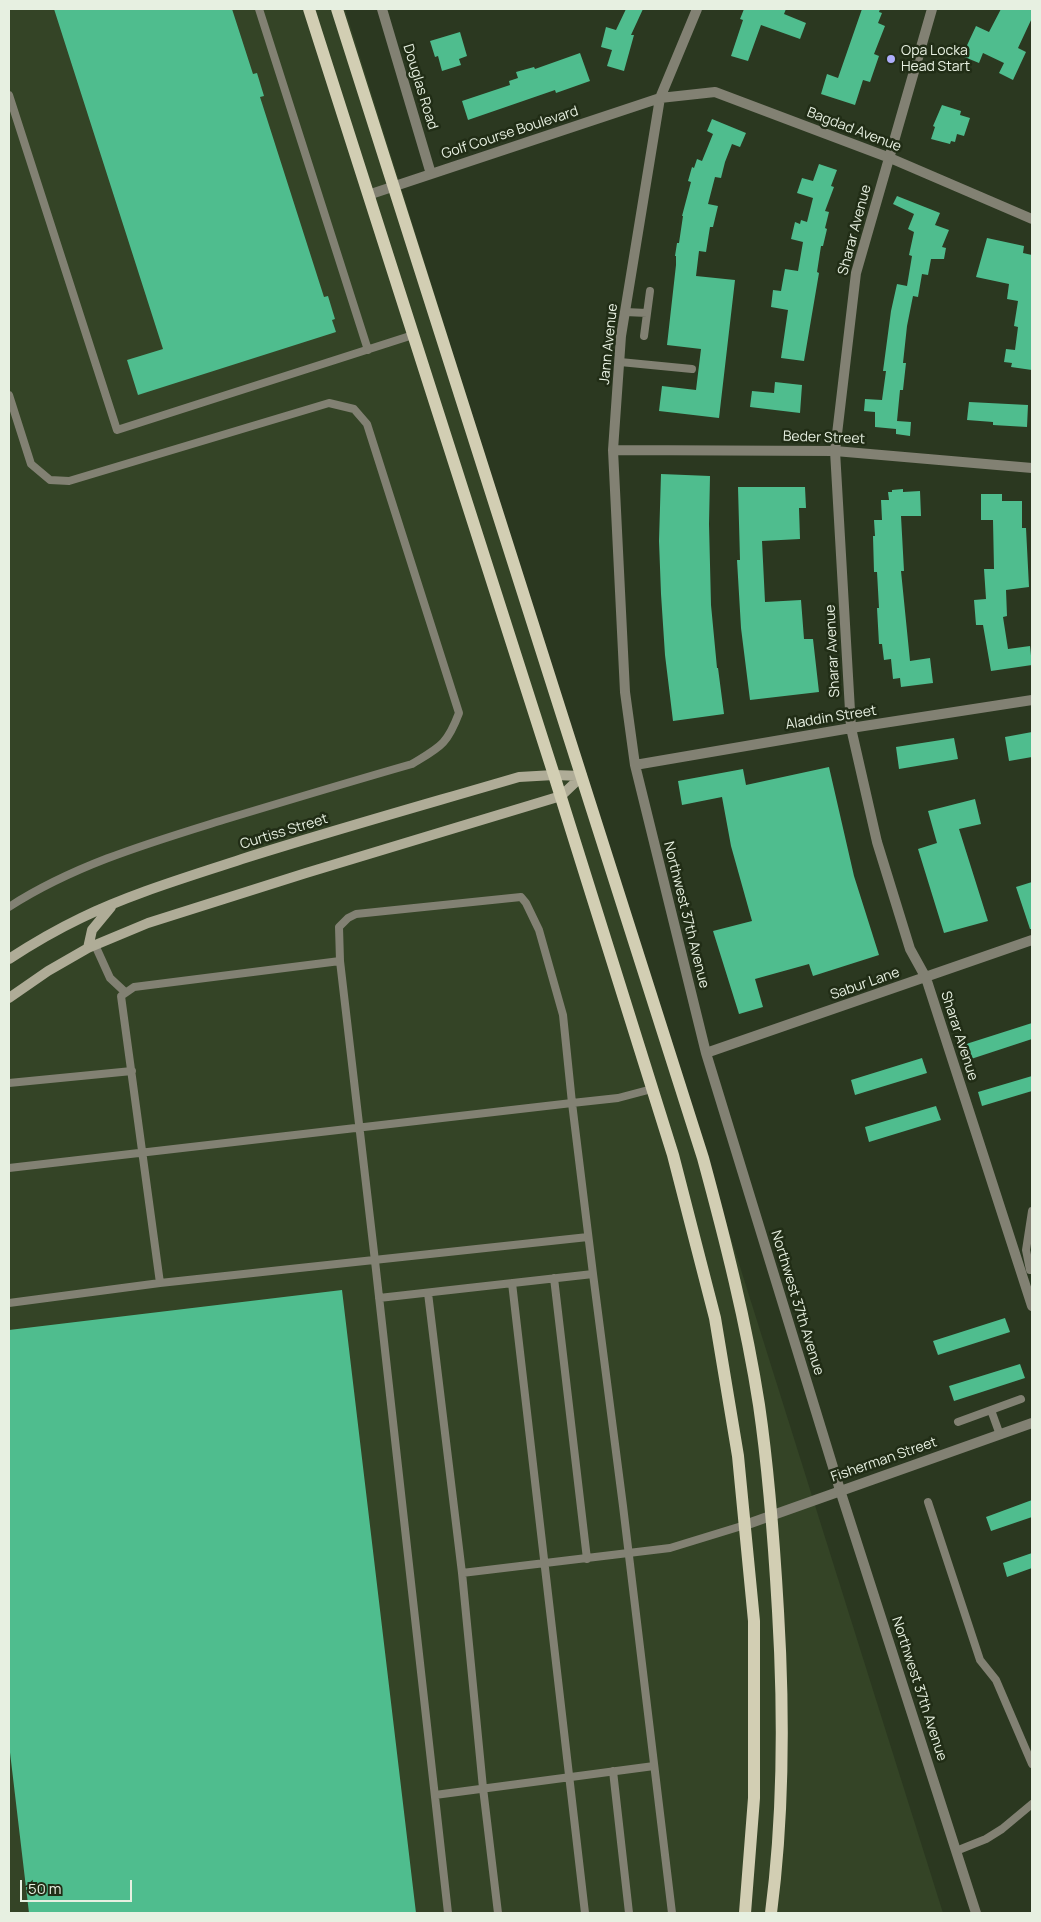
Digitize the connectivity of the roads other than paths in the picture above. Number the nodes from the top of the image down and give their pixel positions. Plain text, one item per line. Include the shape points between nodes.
1 (259, 9) edge
2 (309, 9) edge
3 (337, 9) edge
4 (382, 9) edge
5 (697, 9) edge
6 (932, 9) edge
7 (9, 95) edge
8 (660, 98) junction
9 (890, 158) junction
10 (431, 174) junction
11 (394, 187) junction
12 (368, 195) junction
13 (1032, 219) edge
14 (650, 291) dead end
15 (625, 312) junction
16 (647, 313) junction
17 (413, 335) junction
18 (644, 336) dead end
19 (368, 350) junction
20 (620, 362) junction
21 (692, 369) dead end
22 (9, 395) edge
23 (613, 450) junction
24 (835, 451) junction
25 (1032, 468) edge
26 (625, 692) joint
27 (1032, 700) edge
28 (851, 728) junction
29 (635, 765) junction
30 (554, 775) junction
31 (582, 776) junction
32 (561, 796) junction
33 (113, 904) junction
34 (9, 907) edge
35 (1032, 940) edge
36 (92, 946) junction
37 (9, 959) edge
38 (340, 961) junction
39 (926, 978) junction
40 (125, 992) junction
41 (9, 998) edge
42 (706, 1053) junction
43 (132, 1071) junction
44 (9, 1083) edge
45 (652, 1088) junction
46 (572, 1103) junction
47 (359, 1126) junction
48 (143, 1152) junction
49 (9, 1168) edge
50 (1032, 1211) edge
51 (588, 1237) junction
52 (375, 1261) junction
53 (1028, 1272) edge
54 (593, 1274) junction
55 (554, 1278) junction
56 (160, 1283) junction
57 (512, 1283) junction
58 (428, 1292) junction
59 (379, 1298) junction
60 (9, 1303) edge
61 (1032, 1306) edge
62 (1021, 1399) dead end
63 (991, 1410) junction
64 (958, 1422) dead end
65 (1032, 1423) edge
66 (1000, 1435) junction
67 (840, 1490) junction
68 (928, 1502) dead end
69 (772, 1515) junction
70 (746, 1524) junction
71 (629, 1554) junction
72 (587, 1559) junction
73 (544, 1564) junction
74 (462, 1573) junction
75 (1032, 1764) edge
76 (654, 1766) junction
77 (613, 1771) junction
78 (569, 1777) junction
79 (483, 1788) junction
80 (435, 1795) junction
81 (1032, 1804) edge
82 (956, 1851) junction
83 (448, 1913) edge
84 (498, 1913) edge
85 (584, 1913) edge
86 (629, 1913) edge
87 (672, 1913) edge
88 (745, 1913) edge
89 (772, 1913) edge
90 (976, 1913) edge

1 - 19 lane
2 - 12 main road
3 - 11 main road
4 - 10 street, Douglas Road
5 - 8 street, Jann Avenue
6 - 9 street, Sharar Avenue
7 - 19 lane via 117,430
8 - 9 street, Bagdad Avenue via 715,92
8 - 10 street, Golf Course Boulevard
8 - 15 street, Jann Avenue
9 - 13 street, Bagdad Avenue
9 - 24 street, Sharar Avenue via 856,273
10 - 11 street, Golf Course Boulevard
11 - 12 street, Golf Course Boulevard
11 - 31 main road
12 - 17 main road
14 - 16 lane
15 - 16 lane
15 - 20 street, Jann Avenue
16 - 18 lane
17 - 19 lane
17 - 30 main road
20 - 21 lane
20 - 23 street, Jann Avenue
22 - 34 lane via 31,464 50,480 69,482 329,403 354,409 367,424 459,713 454,728 441,747 412,764 87,865
23 - 24 street, Beder Street
23 - 26 street, Jann Avenue
24 - 25 street, Beder Street
24 - 28 street, Sharar Avenue
26 - 29 street, Northwest 37th Avenue
27 - 28 street, Aladdin Street
28 - 29 street, Aladdin Street
28 - 39 street, Sharar Avenue via 877,842 910,949
29 - 42 street, Northwest 37th Avenue
30 - 31 street, Curtiss Street
30 - 32 main road
30 - 33 street, Curtiss Street via 519,777 276,849
31 - 32 street
31 - 69 main road via 703,1158 725,1238 759,1404
32 - 36 street via 157,920
32 - 45 main road
33 - 36 street via 92,930
33 - 37 street, Curtiss Street via 35,942
35 - 39 street, Sabur Lane
36 - 40 lane via 110,978
36 - 41 street
38 - 40 lane via 134,987
38 - 46 lane via 339,927 356,914 521,897 539,930 564,1015
38 - 47 lane
39 - 42 street, Sabur Lane
39 - 53 street, Sharar Avenue
40 - 43 lane via 121,1001
42 - 67 street, Northwest 37th Avenue
43 - 44 lane
43 - 48 lane
45 - 46 lane via 618,1098
45 - 70 main road via 673,1154 715,1318
46 - 47 lane
46 - 51 lane
47 - 48 lane
47 - 52 lane
48 - 49 lane
48 - 56 lane
50 - 53 lane via 1026,1250
51 - 52 lane
51 - 54 lane
52 - 56 lane
52 - 59 lane
53 - 61 street, Sharar Avenue
54 - 55 lane
54 - 71 lane
55 - 57 lane
55 - 72 lane
56 - 60 lane
57 - 58 lane
57 - 73 lane
58 - 59 lane
58 - 74 lane
59 - 80 lane
62 - 63 lane
63 - 64 lane
63 - 66 lane
65 - 66 street, Fisherman Street
66 - 67 street, Fisherman Street
67 - 69 street, Fisherman Street
67 - 82 street, Northwest 37th Avenue
68 - 75 lane via 980,1660 996,1680
69 - 70 street, Fisherman Street
69 - 89 main road via 782,1702 781,1781
70 - 71 lane via 670,1548
70 - 88 main road via 754,1621 756,1707 754,1798
71 - 72 lane
71 - 76 lane
72 - 73 lane
73 - 74 lane
73 - 78 lane
74 - 79 lane
76 - 77 lane
76 - 87 lane
77 - 78 lane
77 - 86 lane
78 - 79 lane
78 - 85 lane
79 - 80 lane
79 - 84 lane
80 - 83 lane
81 - 82 lane via 986,1839
82 - 90 street, Northwest 37th Avenue

